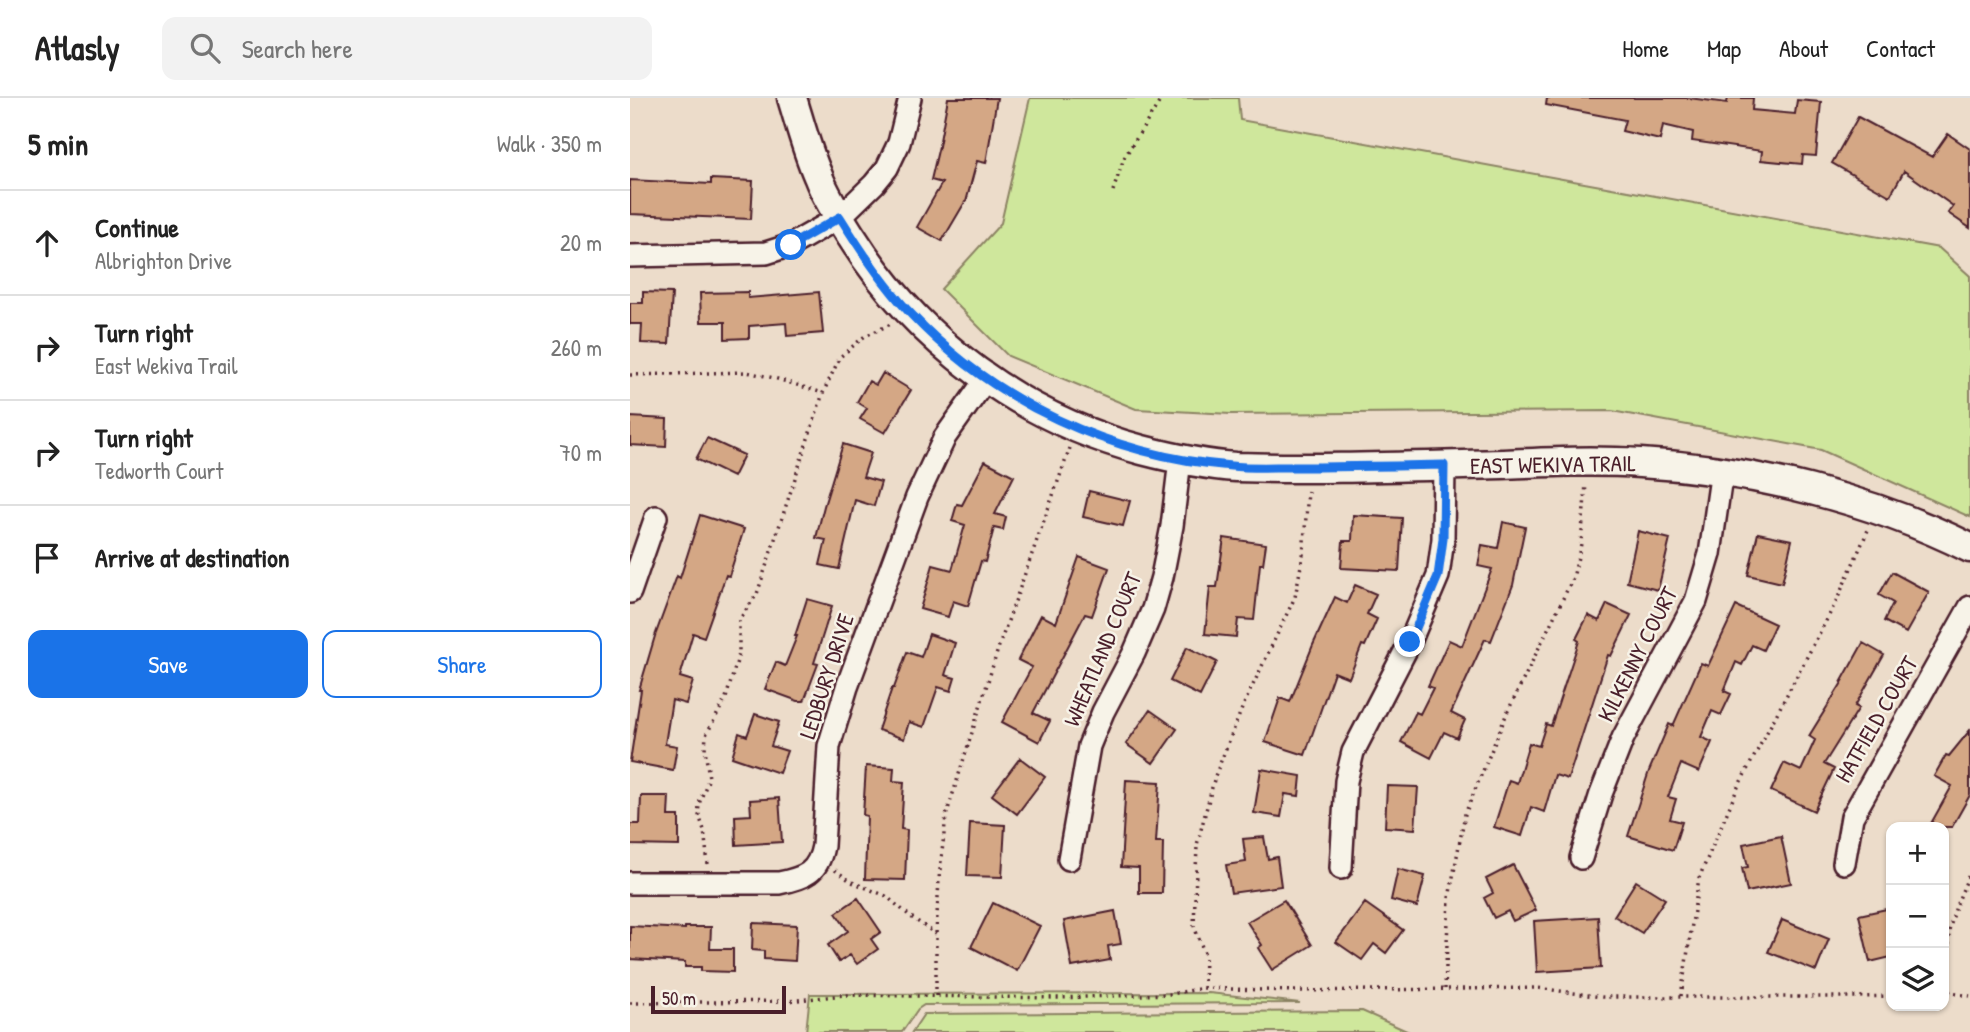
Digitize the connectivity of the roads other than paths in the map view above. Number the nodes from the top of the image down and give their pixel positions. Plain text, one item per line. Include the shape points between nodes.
1 (792, 98) edge
2 (910, 98) edge
3 (840, 217) junction
4 (630, 256) edge
5 (986, 379) junction
6 (1180, 460) junction
7 (1444, 465) junction
8 (1722, 470) junction
9 (656, 517) dead end
10 (1970, 548) edge
11 (630, 592) edge
12 (1970, 607) edge
13 (1581, 858) dead end
14 (1069, 859) dead end
15 (1844, 863) dead end
16 (1340, 868) dead end
17 (630, 883) edge

1 - 3 street, EAST WEKIVA TRAIL via 818,178
2 - 3 street via 899,144 887,168
3 - 4 street via 791,245 766,253
3 - 5 street, EAST WEKIVA TRAIL via 911,315
5 - 6 street, EAST WEKIVA TRAIL via 1077,429
5 - 17 street, LEDBURY DRIVE via 945,438 917,497 847,687 829,746 823,846 814,869 799,879 779,883
6 - 7 street, EAST WEKIVA TRAIL via 1234,467
6 - 14 street, WHEATLAND COURT via 1172,526 1153,609 1089,746
7 - 8 street, EAST WEKIVA TRAIL via 1588,461
7 - 16 street via 1438,576 1353,752 1346,781
8 - 10 street, EAST WEKIVA TRAIL via 1877,509
8 - 13 street, KILKENNY COURT via 1710,554 1696,601 1623,738
9 - 11 street
12 - 15 street, HATFIELD COURT via 1852,817

